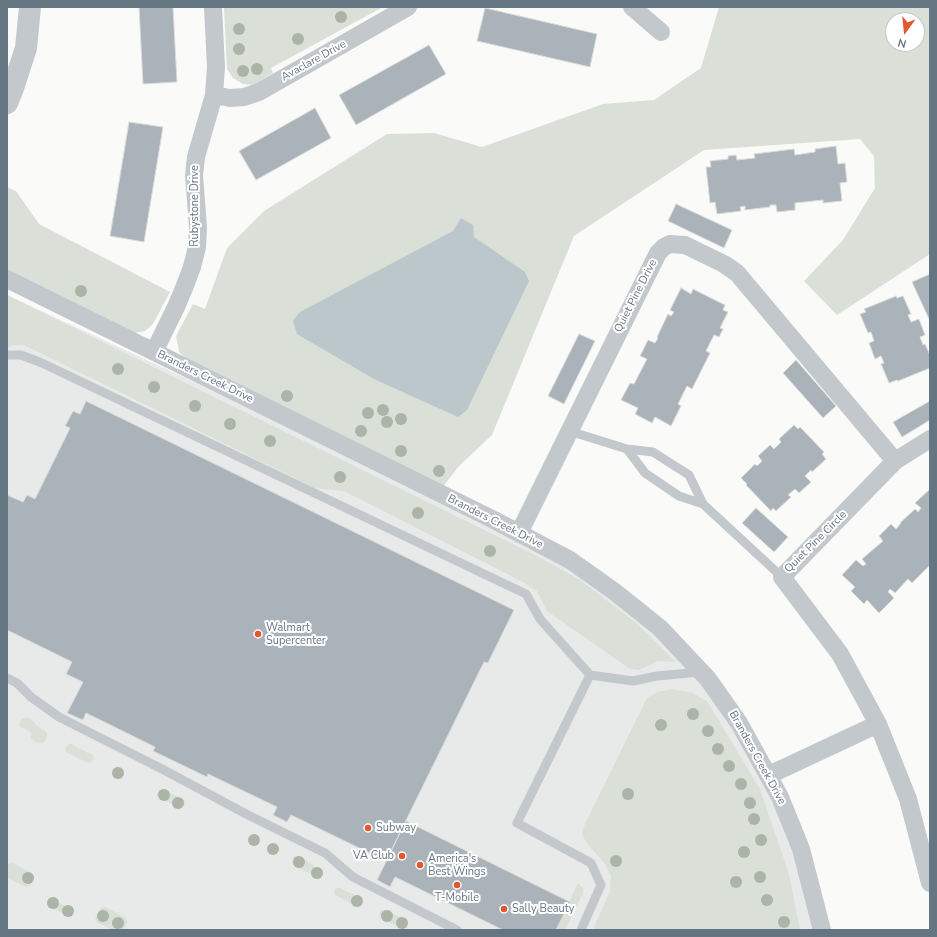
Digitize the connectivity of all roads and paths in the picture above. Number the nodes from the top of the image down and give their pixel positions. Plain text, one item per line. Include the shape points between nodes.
1 (30, 7) edge
2 (213, 7) edge
3 (408, 7) edge
4 (632, 7) edge
5 (661, 32) dead end
6 (214, 95) junction
7 (7, 103) edge
8 (7, 279) edge
9 (154, 352) junction
10 (7, 355) edge
11 (569, 431) junction
12 (930, 439) edge
13 (627, 448) junction
14 (895, 461) junction
15 (704, 504) junction
16 (519, 533) junction
17 (782, 577) junction
18 (701, 672) junction
19 (590, 675) junction
20 (7, 677) edge
21 (878, 724) junction
22 (769, 776) junction
23 (930, 883) edge
24 (457, 930) edge
25 (581, 930) edge
26 (822, 930) edge

1 - 7 street via 26,48
2 - 6 street, Rubystone Drive via 216,67
3 - 6 street, Avaclare Drive via 259,92 230,98
4 - 5 street
6 - 9 street, Rubystone Drive via 196,157 194,175 197,247 176,307
8 - 9 street, Branders Creek Drive
9 - 16 street, Branders Creek Drive
10 - 19 lane via 21,355 42,363 526,594 540,619
11 - 13 lane
11 - 14 street, Quiet Pine Drive via 658,252 670,244 678,243 724,264 737,273
11 - 16 street, Quiet Pine Drive
12 - 14 street, Quiet Pine Circle
13 - 15 lane via 645,473 679,496
13 - 15 lane via 653,452 690,475
14 - 17 street, Quiet Pine Circle
15 - 17 lane
16 - 18 street, Branders Creek Drive via 570,560 615,592 660,628
17 - 21 street, Quiet Pine Circle via 840,654
18 - 19 lane via 633,681
18 - 22 street, Branders Creek Drive via 739,723
19 - 25 lane via 517,823 591,863 601,885
20 - 24 lane via 17,682 31,697 59,717 325,853 353,877
21 - 22 street
21 - 23 street, Quiet Pine Circle via 908,799
22 - 26 street, Branders Creek Drive via 801,849

